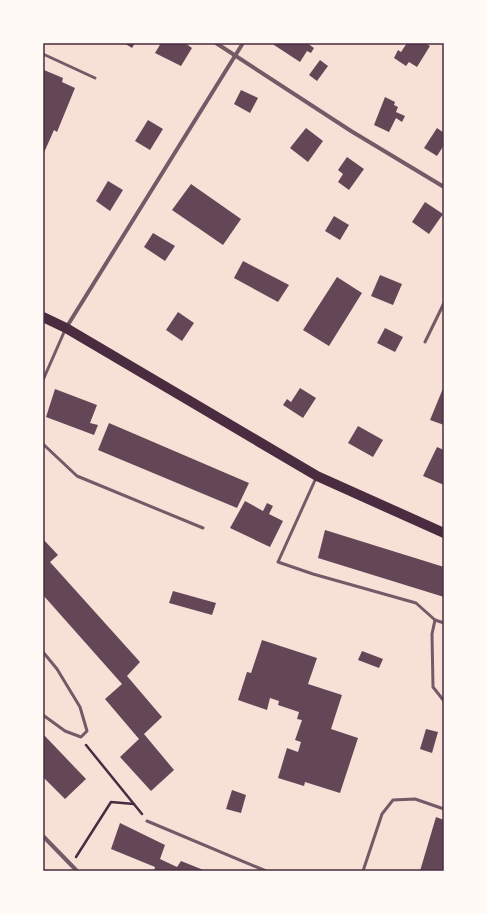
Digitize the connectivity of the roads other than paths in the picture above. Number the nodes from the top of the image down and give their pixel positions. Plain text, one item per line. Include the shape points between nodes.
1 (216, 43) edge
2 (243, 43) edge
3 (43, 54) edge
4 (236, 55) junction
5 (95, 78) dead end
6 (444, 187) edge
7 (444, 303) edge
8 (43, 317) edge
9 (66, 328) junction
10 (425, 342) dead end
11 (43, 380) edge
12 (43, 444) edge
13 (317, 476) junction
14 (203, 528) dead end
15 (444, 533) edge
16 (435, 620) junction
17 (444, 622) edge
18 (43, 652) edge
19 (444, 701) edge
20 (43, 715) edge
21 (444, 809) edge
22 (147, 821) road end
23 (43, 836) edge
24 (76, 870) edge
25 (266, 871) edge
26 (363, 871) edge

1 - 4 street
2 - 4 street
3 - 5 lane
4 - 6 street via 351,131
4 - 9 street
7 - 10 lane
8 - 9 main road
9 - 11 lane
9 - 13 main road
12 - 14 lane via 77,476
13 - 15 main road
13 - 16 lane via 278,562 416,603
16 - 17 lane
16 - 19 lane via 432,634 433,687
18 - 20 lane via 57,669 80,707 87,731 81,738 65,731
21 - 26 lane via 416,799 393,800 382,814
22 - 25 lane
23 - 24 street

